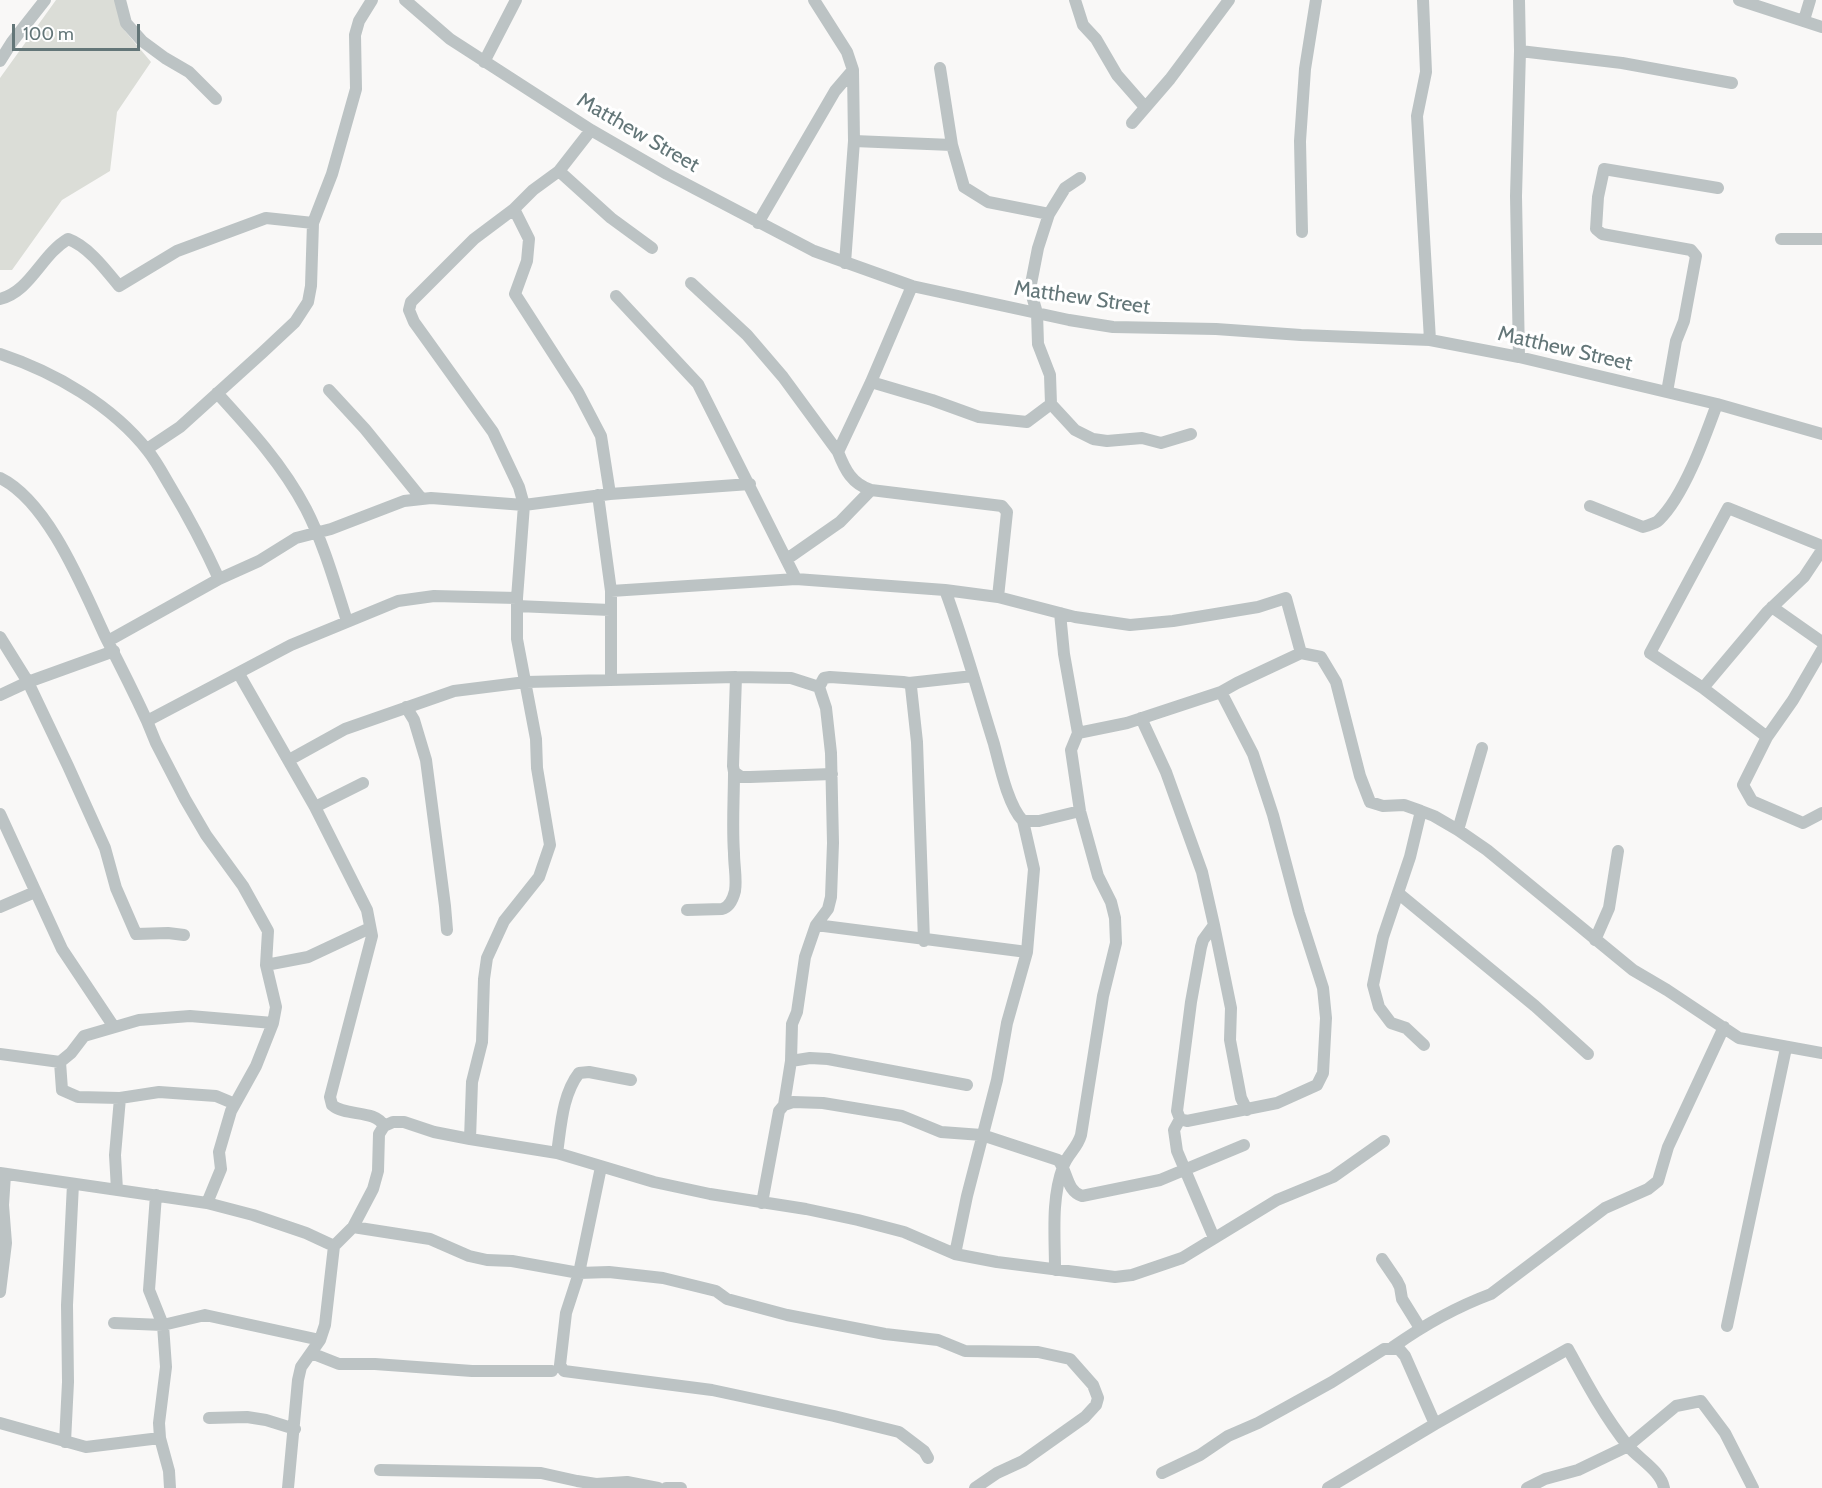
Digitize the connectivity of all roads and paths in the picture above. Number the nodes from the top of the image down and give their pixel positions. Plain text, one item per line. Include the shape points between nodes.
1 (45, 0) edge
2 (120, 0) edge
3 (372, 0) edge
4 (405, 0) edge
5 (516, 0) edge
6 (814, 0) edge
7 (1075, 0) edge
8 (1229, 0) edge
9 (1316, 0) edge
10 (1423, 0) edge
11 (1519, 0) edge
12 (1739, 0) edge
13 (1810, 0) edge
14 (1804, 20) junction
15 (1822, 27) edge
16 (1520, 51) junction
17 (0, 61) edge
18 (484, 62) junction
19 (940, 68) dead end
20 (853, 70) junction
21 (1732, 83) dead end
22 (216, 99) dead end
23 (1145, 107) junction
24 (1132, 123) dead end
25 (591, 130) junction
26 (854, 141) junction
27 (952, 145) junction
28 (559, 171) junction
29 (1080, 178) dead end
30 (1718, 188) dead end
31 (513, 209) junction
32 (1049, 214) junction
33 (313, 223) junction
34 (758, 223) junction
35 (1302, 232) dead end
36 (1781, 238) dead end
37 (1822, 238) edge
38 (652, 248) dead end
39 (845, 263) junction
40 (691, 284) dead end
41 (912, 286) junction
42 (616, 296) dead end
43 (0, 299) edge
44 (1036, 314) junction
45 (1430, 340) junction
46 (0, 354) edge
47 (1519, 357) junction
48 (871, 382) junction
49 (329, 390) dead end
50 (217, 393) junction
51 (1667, 393) junction
52 (1051, 404) junction
53 (1717, 404) junction
54 (1191, 434) dead end
55 (1822, 434) edge
56 (147, 450) junction
57 (838, 452) junction
58 (0, 478) edge
59 (750, 484) junction
60 (871, 490) junction
61 (604, 495) junction
62 (421, 498) junction
63 (524, 505) junction
64 (1590, 506) dead end
65 (316, 532) junction
66 (1822, 548) edge
67 (787, 559) junction
68 (219, 579) junction
69 (796, 579) junction
70 (611, 591) junction
71 (945, 591) junction
72 (998, 597) junction
73 (517, 602) junction
74 (1772, 607) junction
75 (610, 610) junction
76 (1060, 613) junction
77 (347, 621) junction
78 (0, 637) edge
79 (1822, 642) edge
80 (111, 646) junction
81 (1822, 650) edge
82 (1301, 653) junction
83 (239, 674) junction
84 (973, 676) junction
85 (736, 677) junction
86 (611, 679) junction
87 (27, 682) junction
88 (526, 682) junction
89 (909, 683) junction
90 (819, 687) junction
91 (1703, 688) junction
92 (1221, 692) junction
93 (0, 694) edge
94 (405, 707) junction
95 (1141, 718) junction
96 (147, 721) junction
97 (1078, 733) junction
98 (1767, 737) junction
99 (1482, 748) dead end
100 (289, 760) junction
101 (734, 772) junction
102 (832, 774) junction
103 (363, 783) dead end
104 (315, 807) junction
105 (1080, 811) junction
106 (1421, 811) junction
107 (1822, 813) edge
108 (0, 814) edge
109 (1023, 821) junction
110 (1458, 831) junction
111 (1618, 851) dead end
112 (35, 892) junction
113 (1398, 893) junction
114 (0, 907) edge
115 (687, 910) dead end
116 (816, 925) junction
117 (1215, 925) junction
118 (370, 928) junction
119 (447, 930) dead end
120 (184, 935) dead end
121 (924, 940) junction
122 (1595, 940) junction
123 (1027, 952) junction
124 (266, 964) junction
125 (273, 1023) junction
126 (1724, 1027) junction
127 (114, 1028) junction
128 (1424, 1045) dead end
129 (1786, 1048) junction
130 (1822, 1053) edge
131 (0, 1054) edge
132 (1588, 1054) dead end
133 (791, 1061) junction
134 (60, 1062) junction
135 (631, 1080) dead end
136 (967, 1085) dead end
137 (120, 1098) junction
138 (236, 1104) junction
139 (784, 1105) junction
140 (1246, 1110) junction
141 (1180, 1119) junction
142 (384, 1126) junction
143 (982, 1135) junction
144 (470, 1139) junction
145 (1384, 1141) dead end
146 (1244, 1145) dead end
147 (556, 1153) junction
148 (1063, 1166) junction
149 (601, 1167) junction
150 (1185, 1169) junction
151 (3, 1174) edge
152 (73, 1184) junction
153 (117, 1190) junction
154 (156, 1195) junction
155 (207, 1203) junction
156 (762, 1203) junction
157 (353, 1227) junction
158 (1214, 1238) junction
159 (334, 1246) junction
160 (955, 1254) junction
161 (1382, 1259) dead end
162 (1055, 1270) junction
163 (579, 1273) junction
164 (0, 1292) edge
165 (114, 1323) dead end
166 (163, 1325) junction
167 (1727, 1326) dead end
168 (1420, 1328) junction
169 (320, 1340) junction
170 (1393, 1347) junction
171 (311, 1353) junction
172 (552, 1371) dead end
173 (210, 1418) dead end
174 (0, 1423) edge
175 (1435, 1424) junction
176 (295, 1429) junction
177 (160, 1438) junction
178 (65, 1442) junction
179 (1628, 1446) junction
180 (928, 1458) dead end
181 (380, 1470) dead end
182 (1162, 1473) dead end
183 (170, 1488) edge
184 (288, 1488) edge
185 (658, 1488) edge
186 (666, 1488) edge
187 (681, 1488) edge
188 (975, 1488) edge
189 (1328, 1488) edge
190 (1527, 1488) edge
191 (1664, 1488) edge
192 (1754, 1488) edge

1 - 17 street
2 - 22 street via 126,23 142,41 189,72
3 - 33 street via 355,35 356,89 332,174
4 - 18 street, Matthew Street
5 - 18 street
6 - 20 street via 847,52
7 - 23 street via 1083,25 1117,75
8 - 23 street
9 - 35 street via 1305,69 1300,141
10 - 45 street via 1426,72 1417,116
11 - 16 street
12 - 14 street
13 - 14 street
14 - 15 street
16 - 21 street via 1622,63
16 - 47 street via 1516,196
18 - 25 street, Matthew Street
19 - 27 street
20 - 26 street
20 - 34 street via 835,91
23 - 24 street
25 - 28 street
25 - 34 street, Matthew Street
26 - 27 street
26 - 39 street
27 - 32 street via 964,187 988,202
28 - 31 street
28 - 38 street via 611,218
29 - 32 street via 1065,188
30 - 51 street via 1604,169 1596,229 1602,234 1691,250 1696,256
31 - 61 street via 529,239 527,261 515,294 578,392 600,436
31 - 63 street via 474,239 411,302 409,310 493,432
32 - 44 street via 1030,289
33 - 43 street via 266,218 177,251 119,285 68,239 57,245 19,291
33 - 50 street via 308,302 295,322
34 - 39 street, Matthew Street
36 - 37 street
39 - 41 street, Matthew Street
40 - 57 street via 747,335
41 - 44 street, Matthew Street
41 - 48 street
42 - 59 street via 698,384
44 - 45 street, Matthew Street via 1113,327
44 - 52 street via 1038,344 1050,375
45 - 47 street, Matthew Street
46 - 56 street via 64,382 100,406
47 - 51 street, Matthew Street
48 - 52 street via 979,417 1027,422
48 - 57 street
49 - 62 street
50 - 56 street via 180,427
50 - 65 street via 259,438 306,509
51 - 53 street, Matthew Street
52 - 54 street via 1075,430 1093,439 1142,438 1161,443
53 - 55 street, Matthew Street
53 - 64 street via 1681,490 1658,521 1642,527
56 - 68 street via 192,523
57 - 60 street via 844,469 859,486
58 - 80 street via 24,494 63,550
59 - 61 street
59 - 67 street
60 - 67 street via 840,522
60 - 72 street via 1002,506 1007,512
61 - 63 street
61 - 70 street
62 - 63 street
62 - 65 street
63 - 73 street
65 - 68 street via 296,538
65 - 77 street
66 - 74 street via 1804,577
66 - 91 street via 1728,508 1650,653
67 - 69 street
68 - 80 street
69 - 70 street
69 - 71 street
70 - 75 street
71 - 72 street
71 - 84 street
72 - 76 street
73 - 75 street
73 - 77 street via 434,596 398,601
73 - 88 street via 517,639
74 - 79 street
74 - 91 street
75 - 86 street
76 - 82 street via 1130,625 1258,607 1286,598
76 - 97 street
77 - 83 street via 291,645
78 - 87 street
80 - 87 street
80 - 96 street
81 - 98 street
82 - 92 street
82 - 106 street via 1321,657 1336,682 1370,802
83 - 96 street
83 - 100 street
84 - 89 street
84 - 109 street via 1016,814
85 - 86 street
85 - 90 street via 791,678
85 - 101 street
86 - 88 street
87 - 93 street
87 - 120 street via 105,848 116,888 136,934
88 - 94 street via 454,691
88 - 144 street via 550,845 539,877 504,921 487,958 482,1042 472,1082
89 - 90 street via 830,677 824,678
89 - 121 street via 917,742
90 - 102 street via 826,708
91 - 98 street
92 - 95 street
92 - 140 street via 1253,754 1273,815 1323,987 1326,1018 1323,1073 1317,1085 1277,1103
94 - 100 street via 345,729
94 - 119 street via 414,720 426,759
95 - 97 street
95 - 117 street via 1166,772 1202,872
96 - 124 street via 185,799 268,931
97 - 105 street via 1071,750
98 - 107 street via 1743,785 1752,801 1803,823
99 - 110 street
100 - 104 street
101 - 102 street via 741,777
101 - 115 street via 735,891 728,908
102 - 116 street via 831,897 828,909
103 - 104 street
104 - 118 street via 367,910
105 - 109 street
105 - 148 street via 1098,876 1111,902 1116,943 1103,996 1081,1135
106 - 110 street
106 - 113 street
108 - 112 street
109 - 123 street via 1034,869
110 - 122 street via 1487,850
111 - 122 street via 1609,908
112 - 114 street
112 - 127 street via 62,949
113 - 128 street via 1373,985 1379,1007 1390,1023 1406,1028
113 - 132 street
116 - 121 street
116 - 133 street via 805,957 792,1024
117 - 140 street via 1230,1008 1230,1040
117 - 141 street via 1203,940 1191,1002 1178,1100
118 - 124 street via 308,957
118 - 142 street via 372,936 330,1097 332,1105 342,1112 375,1117
121 - 123 street
122 - 126 street via 1633,970
123 - 143 street
124 - 125 street via 276,1007
125 - 127 street via 190,1016 139,1020
125 - 138 street
126 - 129 street via 1739,1038
126 - 168 street via 1668,1147 1658,1180 1648,1189 1605,1208 1491,1294
127 - 134 street via 84,1036
129 - 130 street
129 - 167 street
131 - 134 street
133 - 136 street via 828,1059
133 - 139 street
134 - 137 street via 62,1090 78,1097
135 - 147 street via 579,1073 565,1106
137 - 138 street via 159,1092 216,1096
137 - 153 street via 115,1155
138 - 155 street via 221,1142 220,1173
139 - 143 street via 823,1103 902,1116 941,1132
139 - 156 street via 779,1111
140 - 141 street
141 - 150 street via 1174,1130
142 - 144 street via 404,1122
142 - 157 street via 379,1134 378,1172
143 - 148 street via 1058,1160
143 - 160 street
144 - 147 street
145 - 158 street via 1333,1177 1277,1200
146 - 150 street
147 - 149 street
148 - 150 street via 1072,1190 1082,1196 1160,1180
148 - 162 street via 1055,1206
149 - 156 street via 654,1182
149 - 163 street
150 - 158 street
151 - 152 street
151 - 164 street via 6,1243
152 - 153 street
152 - 178 street
153 - 154 street
154 - 155 street
154 - 166 street via 149,1290
155 - 159 street via 306,1233
156 - 160 street via 904,1232
157 - 159 street
157 - 163 street via 430,1239 469,1256
158 - 162 street via 1182,1258 1132,1275 1115,1277
159 - 169 street via 329,1304
160 - 162 street
161 - 168 street
163 - 180 street via 566,1313 560,1365 564,1371 712,1390 845,1419 899,1432 924,1450
163 - 188 street via 663,1278 787,1315 938,1340 965,1351 1038,1352 1070,1359 1094,1385 1096,1405 1023,1461
165 - 166 street
166 - 169 street via 205,1315
166 - 177 street via 166,1367 159,1411
168 - 170 street
169 - 171 street
170 - 175 street via 1405,1356
170 - 182 street
171 - 172 street via 339,1364
171 - 176 street via 298,1380
173 - 176 street via 247,1417
174 - 178 street
175 - 179 street via 1568,1349 1608,1420
175 - 189 street
176 - 184 street
177 - 178 street via 86,1447
177 - 183 street
179 - 190 street
179 - 191 street via 1663,1481
179 - 192 street via 1676,1406 1701,1401 1725,1433
181 - 185 street via 541,1473 596,1484 627,1482
186 - 187 street

